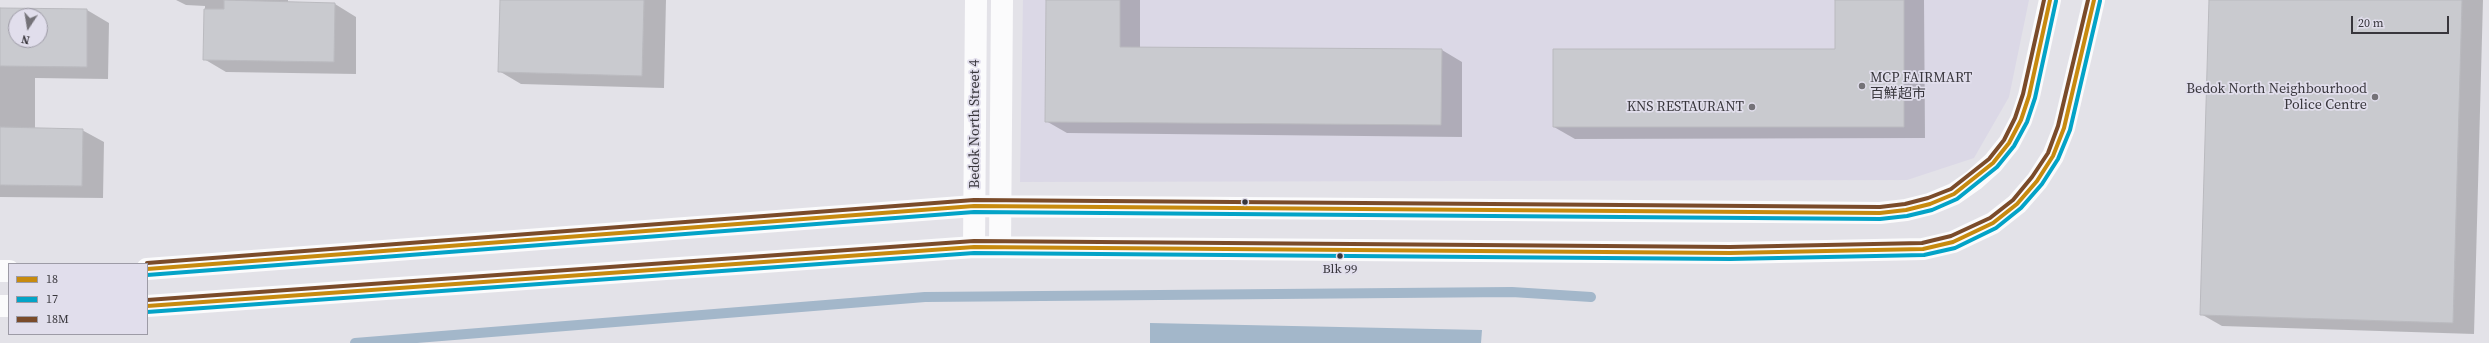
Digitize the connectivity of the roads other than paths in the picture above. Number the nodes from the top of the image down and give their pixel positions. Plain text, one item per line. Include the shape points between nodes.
1 (976, 0) edge
2 (1002, 0) edge
3 (2050, 0) edge
4 (2094, 0) edge
5 (974, 206) junction
6 (1000, 206) junction
7 (974, 247) junction
8 (1000, 247) junction
9 (148, 269) edge
10 (148, 306) edge

1 - 5 street, Bedok North Street 4
2 - 6 street, Bedok North Street 4
3 - 6 street via 2029,96 2021,120 2009,143 1993,163 1954,194 1906,210 1770,212
4 - 8 street via 2068,114 2059,143 2045,169 2017,204 1993,223 1938,246 1908,251 1737,252
5 - 6 street
5 - 7 street, Bedok North Street 4
5 - 9 street
6 - 8 street, Bedok North Street 4
7 - 8 street
7 - 10 street

